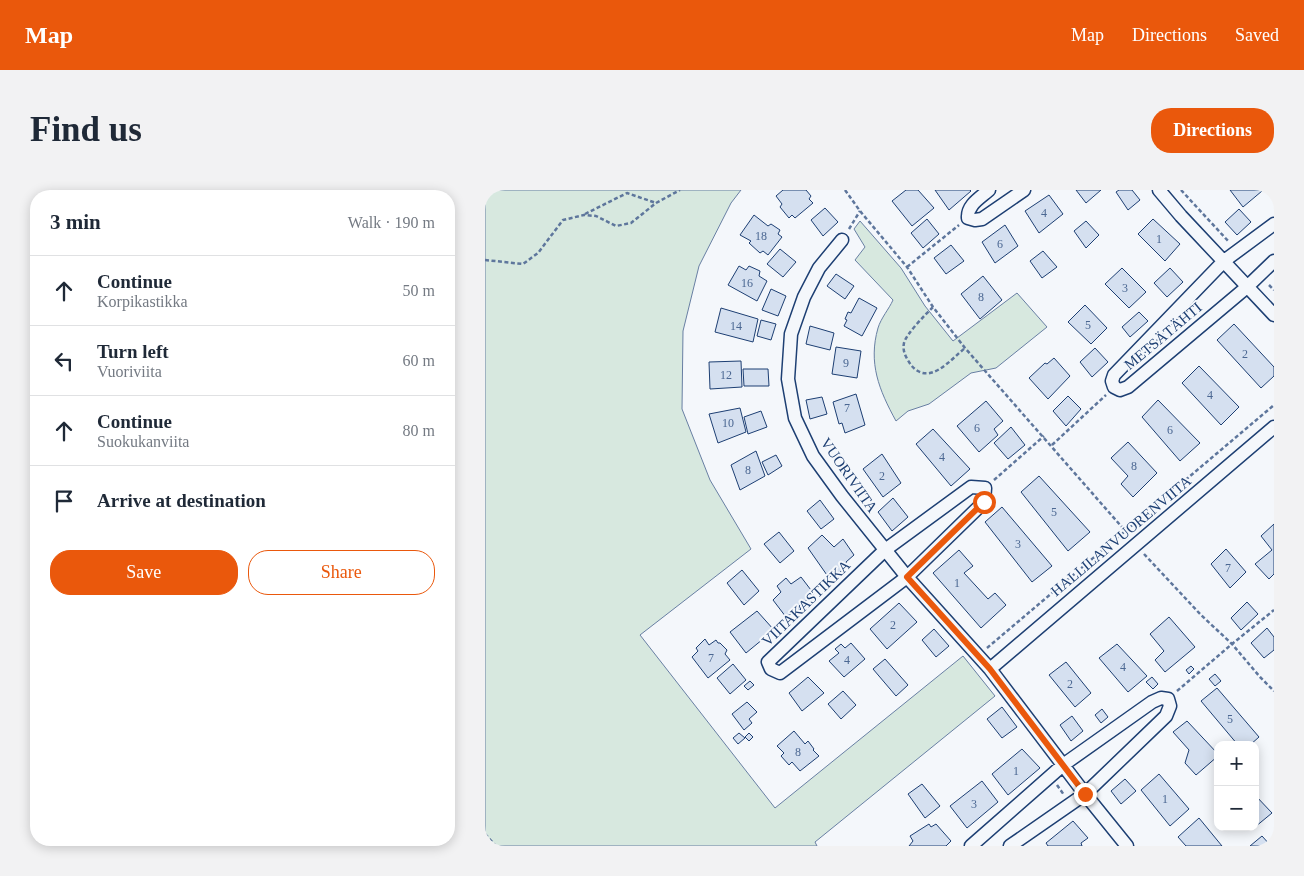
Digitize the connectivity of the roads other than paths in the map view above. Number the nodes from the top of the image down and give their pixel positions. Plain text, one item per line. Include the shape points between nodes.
1 (989, 190) edge
2 (1024, 190) edge
3 (1159, 190) edge
4 (1274, 224) edge
5 (842, 240) road end
6 (1274, 261) edge
7 (1224, 262) junction
8 (1247, 286) junction
9 (1274, 315) edge
10 (1274, 427) edge
11 (885, 550) junction
12 (907, 577) junction
13 (990, 669) junction
14 (1063, 765) junction
15 (1085, 794) junction
16 (971, 846) edge
17 (1010, 846) edge
18 (1127, 846) edge

1 - 2 street via 971,205 968,218 981,219
3 - 7 street
4 - 7 street, METSÄTÄHTI
5 - 11 street, VUORIVIITA via 819,268 804,297 791,334 788,379 795,418 813,456
6 - 8 street, METSÄTÄHTI
7 - 8 street
7 - 8 street, METSÄTÄHTI via 1115,375 1114,387 1120,390 1128,387
8 - 9 street
10 - 13 street, HALLILANVUORENVIITA
11 - 12 street, VUORIVIITA
11 - 12 street via 971,487 985,488 984,502
11 - 12 street, VIITAKASTIKKA via 769,662 771,669 779,673
12 - 13 street, VUORIVIITA
13 - 14 street, VUORIVIITA
14 - 15 street, VUORIVIITA
14 - 15 street via 1152,702 1168,699 1170,706 1166,716
14 - 16 street
15 - 17 street
15 - 18 street, VUORIVIITA

